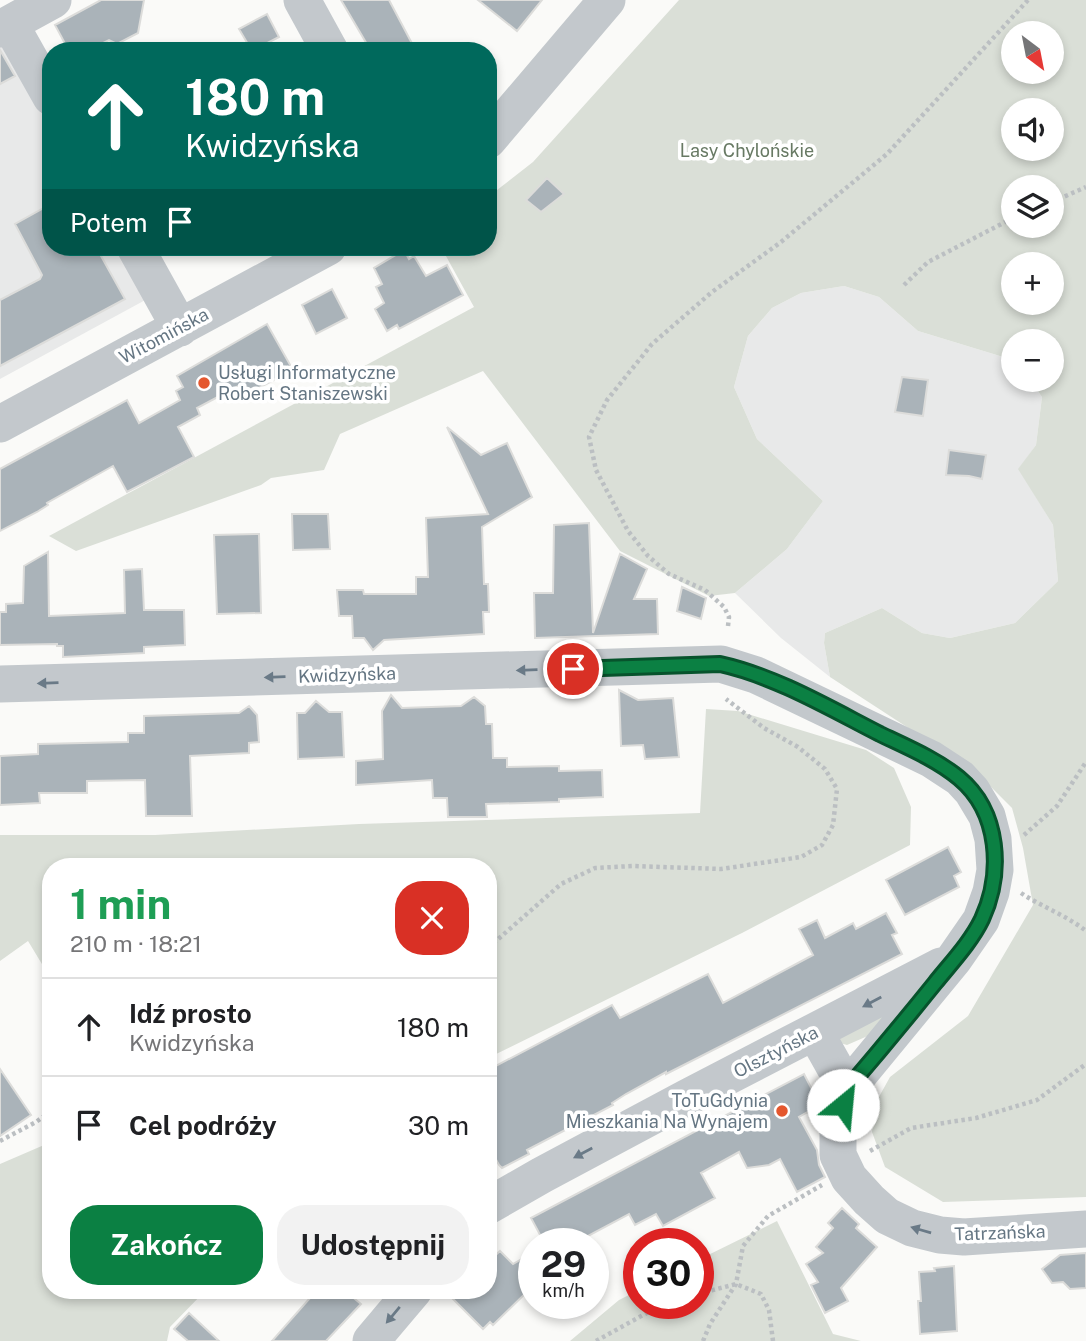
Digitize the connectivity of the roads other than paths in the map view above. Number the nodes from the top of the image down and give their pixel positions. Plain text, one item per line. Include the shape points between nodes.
1 (53, 0) edge
2 (302, 0) edge
3 (594, 5) edge
4 (5, 26) edge
5 (325, 42) edge
6 (42, 83) edge
7 (497, 128) edge
8 (140, 256) edge
9 (312, 256) edge
10 (180, 328) junction
11 (0, 424) edge
12 (693, 665) joint
13 (0, 684) edge
14 (954, 960) junction
15 (815, 1032) junction
16 (847, 1089) junction
17 (497, 1201) edge
18 (1086, 1229) edge
19 (406, 1299) edge
20 (371, 1341) edge

1 - 4 street
2 - 5 street
3 - 7 street
4 - 6 street
8 - 10 street
9 - 10 street, Witomińska
10 - 11 street, Witomińska
12 -> 13 street, Kwidzyńska
12 - 14 street, Tatrzańska via 720,664 756,675 931,759 960,778 981,804 991,829 995,860 981,920
14 -> 15 street, Olsztyńska
14 - 16 street, Tatrzańska
15 - 16 street
15 -> 17 street, Olsztyńska
18 -> 16 street, Tatrzańska via 964,1237 912,1228 887,1216 849,1178 838,1155 838,1126
19 -> 20 street

